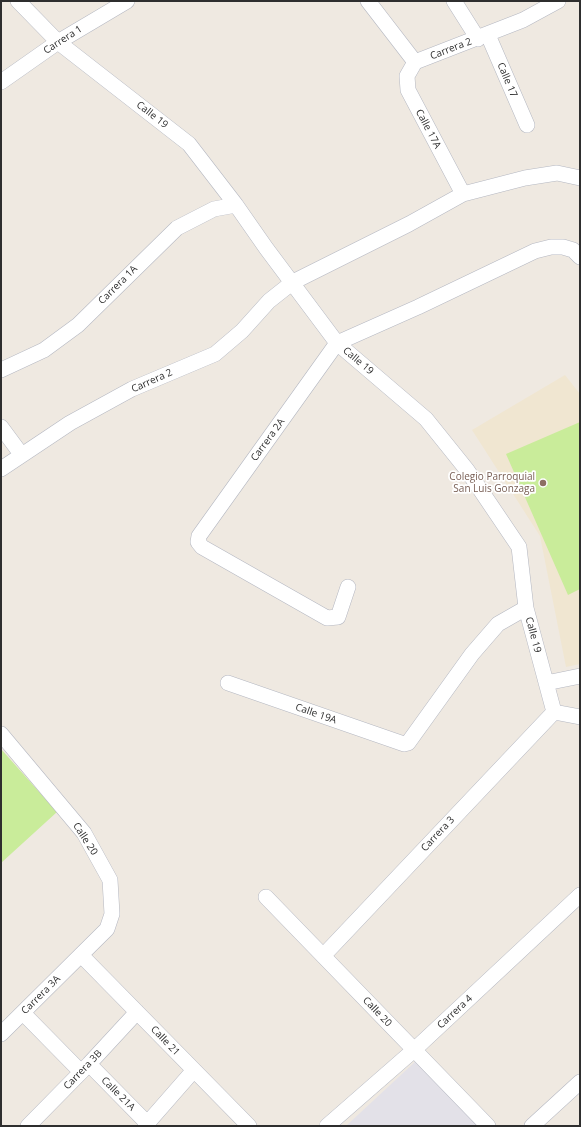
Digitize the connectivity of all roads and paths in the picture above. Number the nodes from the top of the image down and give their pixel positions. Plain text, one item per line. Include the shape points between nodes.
1 (18, 1) edge
2 (127, 1) edge
3 (368, 1) edge
4 (454, 1) edge
5 (558, 1) edge
6 (483, 37) junction
7 (58, 42) junction
8 (415, 62) junction
9 (1, 82) edge
10 (527, 126) dead end
11 (580, 178) edge
12 (463, 194) junction
13 (236, 205) junction
14 (580, 257) edge
15 (293, 282) junction
16 (337, 343) junction
17 (1, 370) edge
18 (1, 427) edge
19 (21, 454) junction
20 (1, 469) edge
21 (348, 587) dead end
22 (526, 608) junction
23 (580, 676) edge
24 (546, 683) junction
25 (228, 684) dead end
26 (554, 712) junction
27 (580, 718) edge
28 (1, 734) edge
29 (580, 895) edge
30 (266, 897) dead end
31 (81, 955) junction
32 (323, 956) junction
33 (137, 1012) junction
34 (23, 1013) junction
35 (1, 1034) edge
36 (414, 1050) junction
37 (85, 1068) junction
38 (194, 1070) junction
39 (580, 1082) edge
40 (146, 1125) edge
41 (28, 1126) edge
42 (249, 1126) edge
43 (328, 1126) edge
44 (488, 1126) edge
45 (532, 1126) edge

1 - 7 street, Calle 19
2 - 7 street, Carrera 1
3 - 8 street
4 - 6 street, Calle 17
5 - 6 street, Carrera 2
6 - 8 street, Carrera 2
6 - 10 street, Calle 17
7 - 9 street, Carrera 1
7 - 13 street, Calle 19 via 189,144
8 - 12 street, Calle 17A via 407,76 408,90
11 - 12 street, Carrera 2 via 557,174 525,178
12 - 15 street, Carrera 2
13 - 15 street, Calle 19
13 - 17 street, Carrera 1A via 214,209 177,228 78,324 44,350
14 - 16 street via 563,247 551,246 535,251
15 - 16 street, Calle 19
15 - 19 street, Carrera 2 via 269,301 242,331 215,354 132,389
16 - 21 street, Carrera 2A via 199,536 198,542 202,547 327,618 338,617
16 - 22 street, Calle 19 via 426,419 467,470 519,547
18 - 19 street
19 - 20 street, Carrera 2
22 - 24 street, Calle 19
22 - 25 street, Calle 19A via 498,624 404,744
23 - 24 street
24 - 26 street, Calle 19
26 - 27 street
26 - 32 street, Carrera 3
28 - 31 street, Calle 20 via 84,833 110,880 112,914 107,929
29 - 36 street, Carrera 4
30 - 32 street, Calle 20
31 - 33 street, Calle 21
31 - 34 street, Carrera 3A
32 - 36 street, Calle 20
33 - 37 street, Carrera 3B
33 - 38 street, Calle 21
34 - 35 street, Carrera 3A
34 - 37 street, Calle 21A
36 - 43 street, Carrera 4
36 - 44 street, Calle 20
37 - 40 street, Calle 21A
37 - 41 street, Carrera 3B
38 - 40 street
38 - 42 street, Calle 21
39 - 45 street

